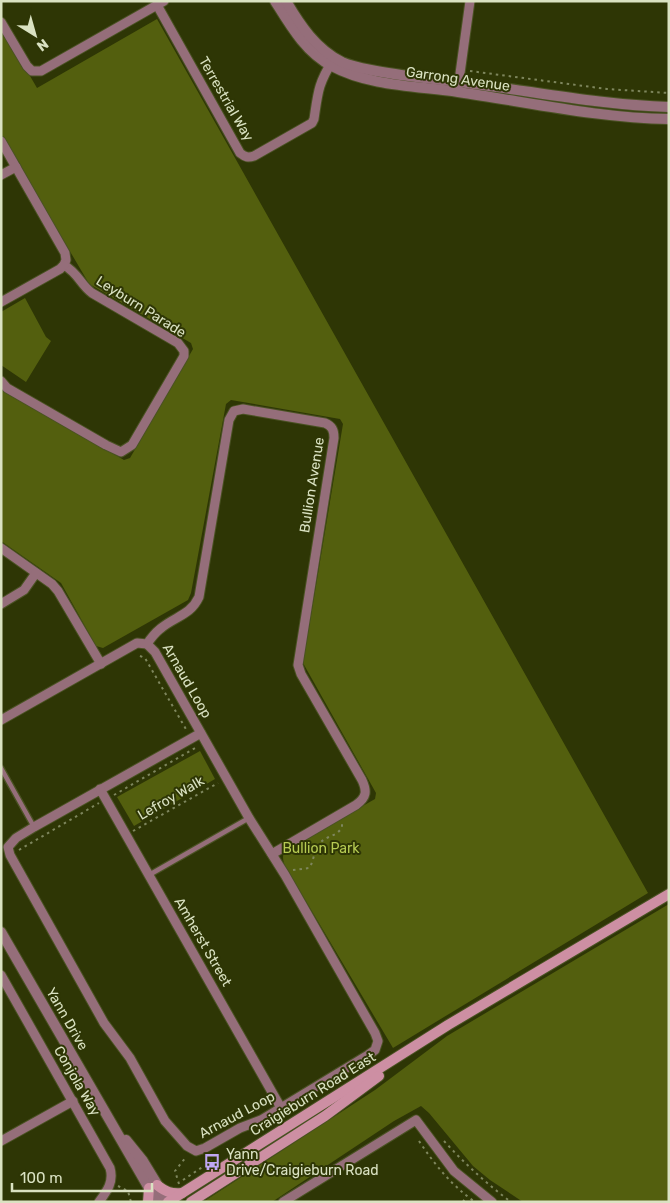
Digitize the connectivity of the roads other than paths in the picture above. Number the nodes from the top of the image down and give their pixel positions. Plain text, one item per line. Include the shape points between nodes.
1 (275, 1) edge
2 (286, 1) edge
3 (470, 1) edge
4 (160, 3) edge
5 (1, 22) edge
6 (332, 61) junction
7 (458, 87) junction
8 (669, 107) edge
9 (669, 119) edge
10 (1, 141) edge
11 (16, 166) junction
12 (1, 175) edge
13 (64, 265) junction
14 (1, 302) edge
15 (1, 382) edge
16 (1, 548) edge
17 (36, 573) junction
18 (1, 604) edge
19 (148, 644) junction
20 (100, 664) junction
21 (1, 720) edge
22 (201, 733) junction
23 (1, 768) edge
24 (100, 789) junction
25 (249, 818) junction
26 (34, 827) junction
27 (272, 854) junction
28 (149, 875) junction
29 (669, 894) edge
30 (1, 932) edge
31 (1, 976) edge
32 (446, 1026) junction
33 (73, 1101) junction
34 (281, 1108) junction
35 (1, 1141) edge
36 (153, 1186) junction
37 (183, 1193) junction
38 (480, 1198) edge
39 (99, 1202) edge
40 (148, 1202) edge
41 (157, 1202) edge
42 (168, 1202) edge
43 (191, 1202) edge
44 (283, 1202) edge
45 (492, 1202) edge

1 - 6 street, Garrong Avenue via 304,42
2 - 6 street, Garrong Avenue via 311,38
3 - 7 street
4 - 5 street via 41,71 32,71 27,66
4 - 6 street, Terrestrial Way via 244,156 254,156 312,123 318,87
6 - 7 street, Garrong Avenue
7 - 8 street, Garrong Avenue
7 - 9 street, Garrong Avenue via 586,112
10 - 11 street
11 - 12 street
11 - 13 street via 65,253
13 - 14 street
13 - 15 street, Leyburn Parade via 74,271 92,294 178,343 184,351 182,360 132,446 121,452
16 - 17 street
17 - 18 street via 24,590
17 - 20 street via 58,591
19 - 20 street via 137,643
19 - 22 street, Arnaud Loop
19 - 27 street, Bullion Avenue via 161,628 191,610 199,597 231,414 243,409 330,425 334,438 297,659 301,674 366,793 361,802
20 - 21 street
22 - 24 street, Arnaud Loop
22 - 25 street, Arnaud Loop
23 - 26 lane
24 - 26 street, Arnaud Loop
24 - 28 street, Amherst Street
25 - 27 street, Arnaud Loop
25 - 28 lane
26 - 34 street, Arnaud Loop via 11,842 8,847 10,855 104,1022 130,1058 169,1126 191,1150 200,1150
27 - 34 street, Arnaud Loop via 378,1041 375,1050 368,1055
28 - 34 street, Amherst Street
29 - 32 main road, Craigieburn Road East
30 - 36 street, Yann Drive via 108,1120
31 - 33 street, Conjola Way
32 - 37 main road, Craigieburn Road East
32 - 43 main road, Craigieburn Road East via 325,1116
33 - 35 street
33 - 39 street, Conjola Way via 110,1168 111,1184
36 - 37 main road via 172,1194
36 - 40 main road
36 - 41 street, Yann Drive
36 - 42 street, Yann Drive
37 - 42 main road, Craigieburn Road East
38 - 44 street via 454,1171 416,1120
38 - 45 street

